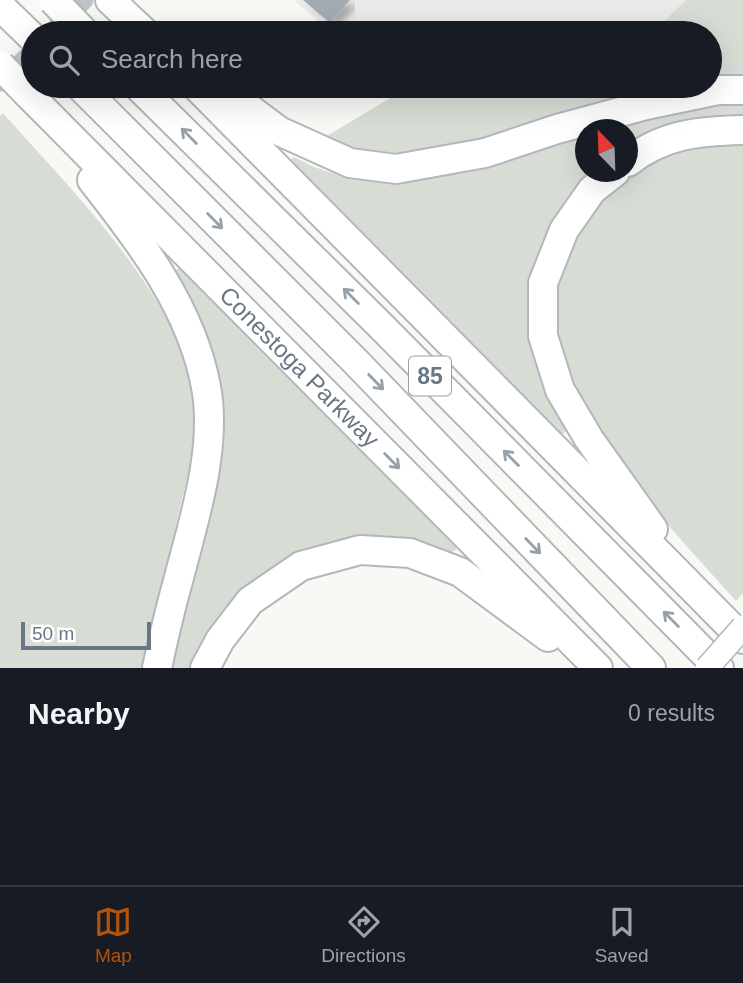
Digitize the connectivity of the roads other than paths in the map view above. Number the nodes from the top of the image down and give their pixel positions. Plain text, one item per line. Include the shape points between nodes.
1 (52, 0) edge
2 (84, 0) edge
3 (0, 6) edge
4 (63, 21) edge
5 (73, 21) edge
6 (21, 29) edge
7 (21, 52) edge
8 (0, 65) edge
9 (0, 84) edge
10 (21, 87) edge
11 (722, 90) edge
12 (743, 90) edge
13 (32, 98) edge
14 (92, 98) edge
15 (150, 98) edge
16 (209, 98) edge
17 (235, 98) edge
18 (680, 98) edge
19 (50, 117) junction
20 (743, 130) edge
21 (638, 154) edge
22 (602, 182) edge
23 (699, 594) junction
24 (743, 627) edge
25 (743, 639) edge
26 (157, 668) edge
27 (205, 668) edge
28 (590, 668) edge
29 (598, 668) edge
30 (651, 668) edge
31 (708, 668) edge
32 (719, 668) edge

1 - 5 highway, bridge
2 - 4 street
3 - 6 highway
7 - 9 street
8 - 10 highway, Conestoga Parkway, bridge
11 - 12 highway
13 - 19 highway, Conestoga Parkway, bridge
14 -> 30 highway, Conestoga Parkway / 85 via 356,362
32 -> 15 highway, 85
16 - 23 highway, 85
17 - 18 highway via 279,131 350,163 396,169 485,153 557,129
19 - 26 highway via 76,160 158,270 195,342 207,389 208,446
19 -> 29 highway, Conestoga Parkway
20 - 21 highway via 699,131
22 - 23 highway via 564,230 543,283 543,336 560,390 589,439
23 - 25 highway, 85
24 - 31 main road, bridge
27 - 28 highway via 250,601 301,566 360,550 410,553 460,572

